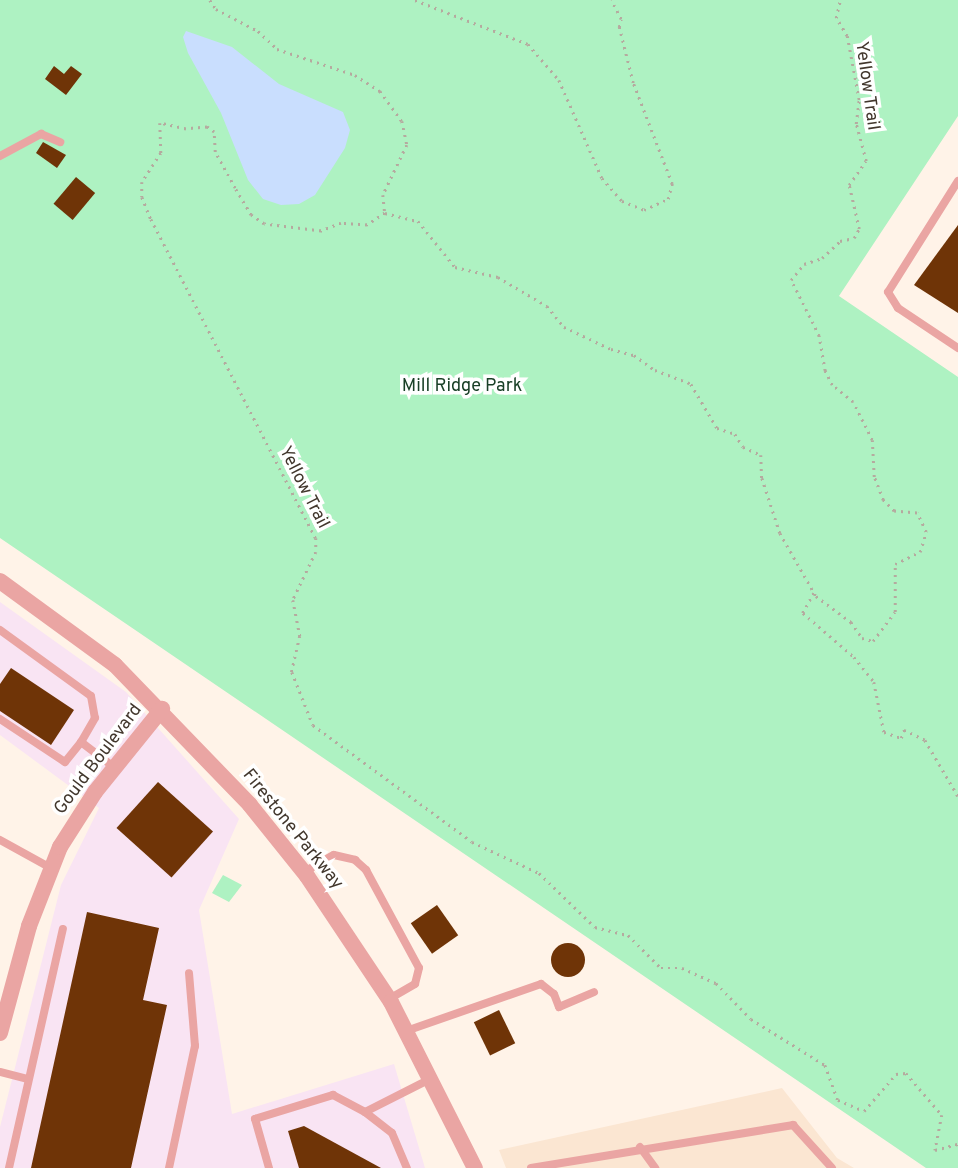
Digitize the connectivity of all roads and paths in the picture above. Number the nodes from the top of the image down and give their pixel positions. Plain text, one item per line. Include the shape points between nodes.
1 (210, 0) edge
2 (415, 0) edge
3 (611, 0) edge
4 (840, 0) edge
5 (60, 142) dead end
6 (0, 156) edge
7 (958, 181) edge
8 (385, 213) junction
9 (958, 348) edge
10 (0, 581) edge
11 (814, 593) junction
12 (0, 630) edge
13 (162, 709) junction
14 (0, 719) edge
15 (81, 742) junction
16 (115, 768) junction
17 (958, 796) edge
18 (0, 840) edge
19 (51, 868) junction
20 (304, 872) junction
21 (63, 929) dead end
22 (189, 973) dead end
23 (594, 992) dead end
24 (389, 999) junction
25 (406, 1031) junction
26 (0, 1033) edge
27 (0, 1072) edge
28 (28, 1079) junction
29 (432, 1079) junction
30 (365, 1112) junction
31 (958, 1144) edge
32 (640, 1147) junction
33 (9, 1168) edge
34 (169, 1168) edge
35 (269, 1168) edge
36 (407, 1168) edge
37 (475, 1168) edge
38 (531, 1168) edge
39 (655, 1168) edge
40 (832, 1168) edge

1 - 8 path via 216,9 258,31 277,49 355,75 380,91 402,121 407,145 383,195
2 - 3 path via 528,44 559,80 602,178 622,201 644,210 668,199 672,184 633,83 621,19
4 - 11 path, Yellow Trail via 836,18 847,36 859,100 856,124 866,161 849,185 859,232 802,266 791,283 821,341 832,385 853,402 872,440 874,477 883,500 894,511 917,513 926,537 913,558 895,565 895,612 873,641 862,638 851,622
5 - 6 lane via 41,134
7 - 9 lane via 888,292 898,308
8 - 11 path via 418,221 455,267 498,277 547,306 564,327 635,355 655,370 691,384 717,428 735,434 743,447 761,455 762,478 780,533
8 - 31 path, Yellow Trail via 366,225 341,223 321,231 264,224 251,215 235,188 215,152 214,132 207,127 186,129 160,123 161,153 142,182 142,197 151,219 316,538 316,552 293,600 300,636 292,672 313,725 472,842 539,873 595,927 628,935 661,968 682,968 716,983 751,1019 825,1065 838,1100 864,1111 896,1074 906,1073 942,1115 935,1150
10 - 13 street, Firestone Parkway via 105,657
11 - 17 path via 803,613 854,657 874,682 884,732 901,738 904,730 926,740
12 - 15 lane via 90,696 95,718
13 - 16 street, Gould Boulevard
13 - 20 street, Firestone Parkway
14 - 15 lane via 65,762
15 - 16 lane
16 - 19 street, Gould Boulevard via 75,821
18 - 19 lane
19 - 26 street, Gould Boulevard via 26,937
20 - 24 street, Firestone Parkway
20 - 24 lane via 334,855 355,860 366,870 419,968 415,984
21 - 28 lane
22 - 34 lane via 195,1046
23 - 25 lane via 559,1007 554,994 541,984
24 - 25 street, Firestone Parkway
25 - 29 street, Firestone Parkway
27 - 28 lane
28 - 33 lane
29 - 30 lane
29 - 37 street, Firestone Parkway
30 - 35 lane via 333,1095 255,1119
30 - 36 lane via 392,1133
32 - 38 lane
32 - 39 lane
32 - 40 lane via 793,1125

